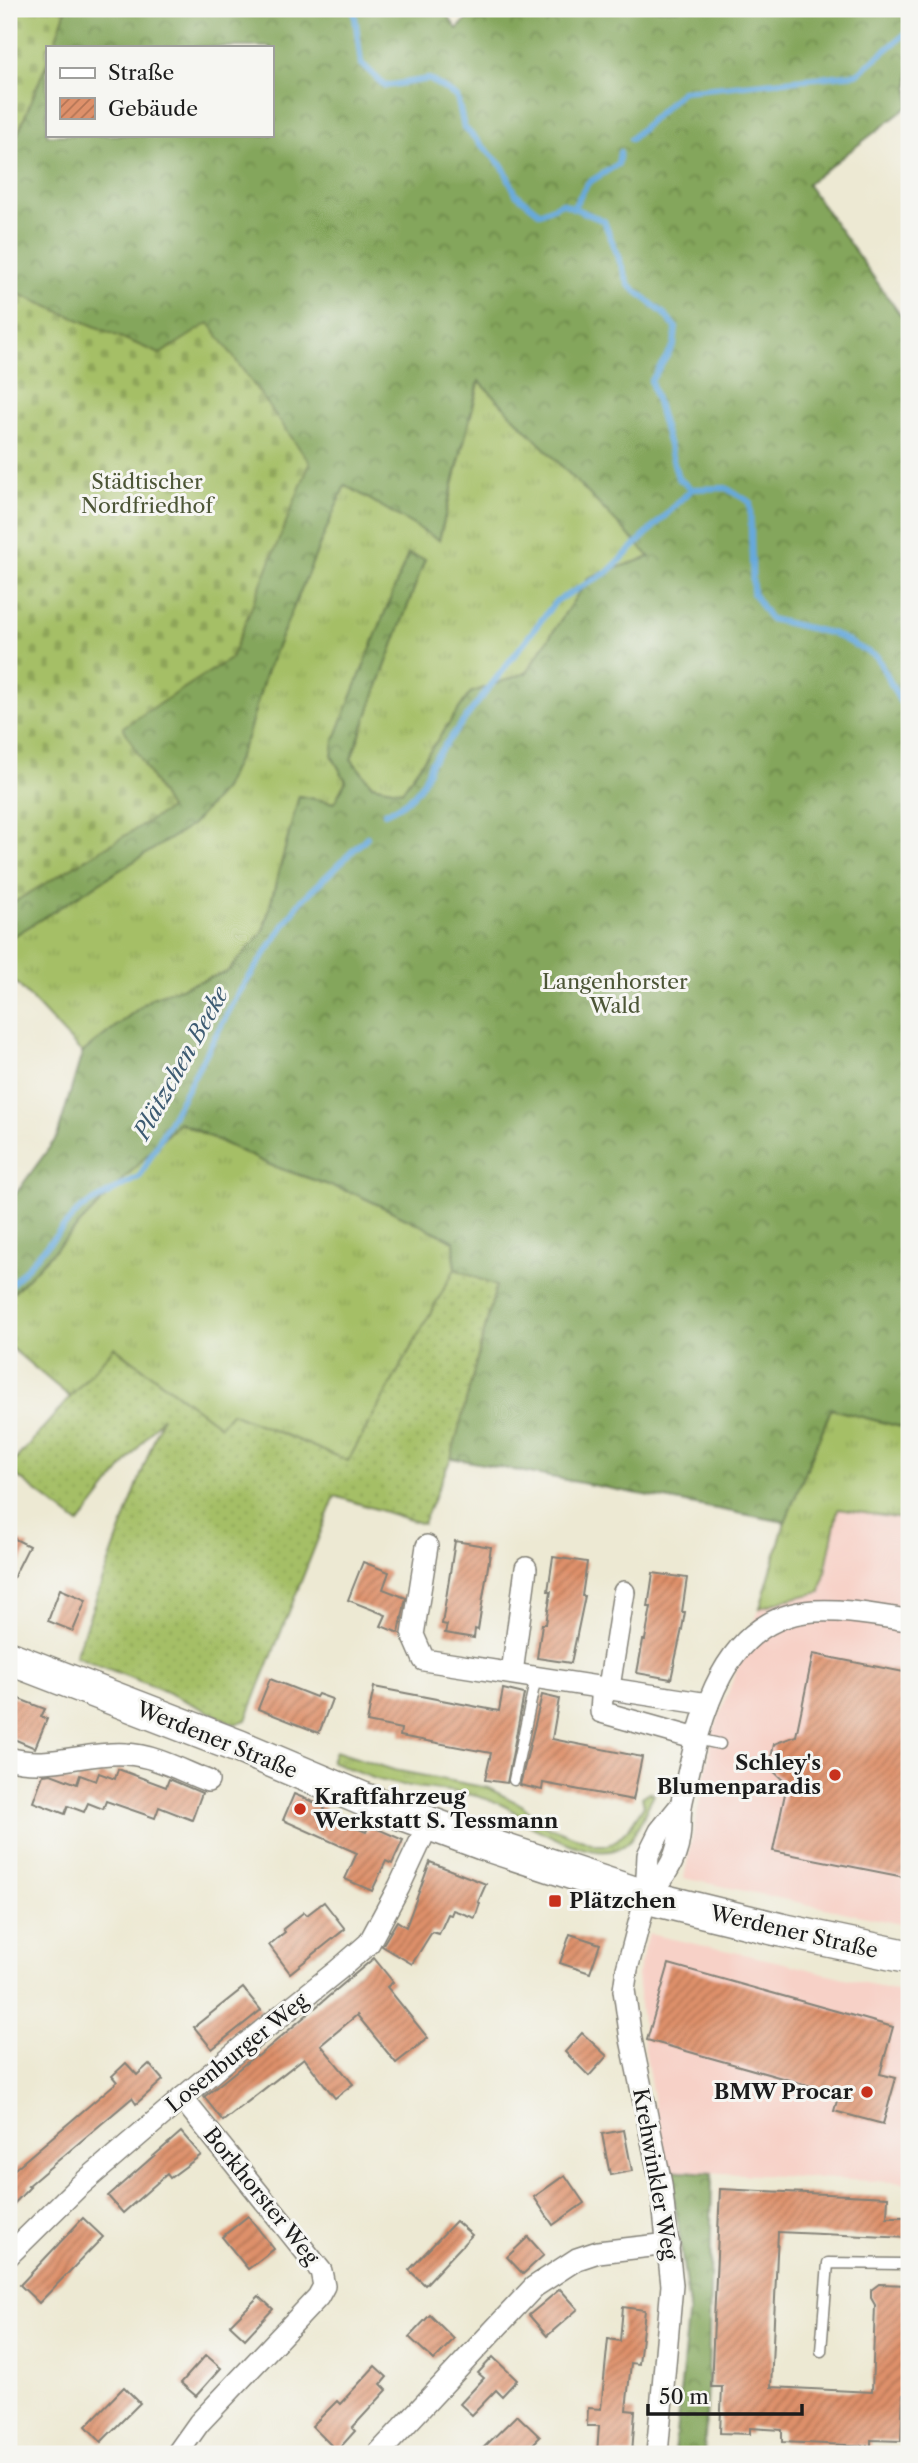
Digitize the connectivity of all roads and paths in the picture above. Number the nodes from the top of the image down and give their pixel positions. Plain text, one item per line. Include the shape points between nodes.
1 (427, 1546) dead end
2 (526, 1568) dead end
3 (624, 1592) dead end
4 (909, 1620) edge
5 (9, 1658) edge
6 (512, 1673) junction
7 (536, 1677) junction
8 (608, 1687) junction
9 (708, 1704) junction
10 (697, 1739) junction
11 (720, 1744) dead end
12 (9, 1758) edge
13 (514, 1780) dead end
14 (208, 1781) dead end
15 (428, 1825) junction
16 (646, 1897) junction
17 (909, 1957) edge
18 (182, 2098) junction
19 (669, 2245) junction
20 (9, 2255) edge
21 (901, 2264) dead end
22 (821, 2351) dead end
23 (177, 2454) edge
24 (378, 2454) edge
25 (657, 2454) edge

1 - 6 street via 413,1635 424,1660
2 - 6 street
3 - 8 street
4 - 9 street via 812,1611 766,1624 746,1639 723,1670
5 - 15 main road, Werdener Straße
6 - 7 street
7 - 8 street
7 - 13 lane
8 - 9 street
8 - 10 street via 601,1712
9 - 10 street
10 - 11 lane
10 - 16 street via 673,1863
12 - 14 street via 32,1762 95,1754 139,1755
15 - 16 main road, Werdener Straße
15 - 18 street, Losenburger Weg via 369,1943
16 - 17 main road, Werdener Straße
16 - 19 street, Krehwinkler Weg via 624,1990
18 - 20 street, Losenburger Weg via 77,2188
18 - 23 street, Borkhorster Weg via 321,2271 324,2286 199,2423
19 - 24 street via 598,2252 577,2259 534,2287
19 - 25 street, Krehwinkler Weg via 672,2285
21 - 22 lane via 828,2263

